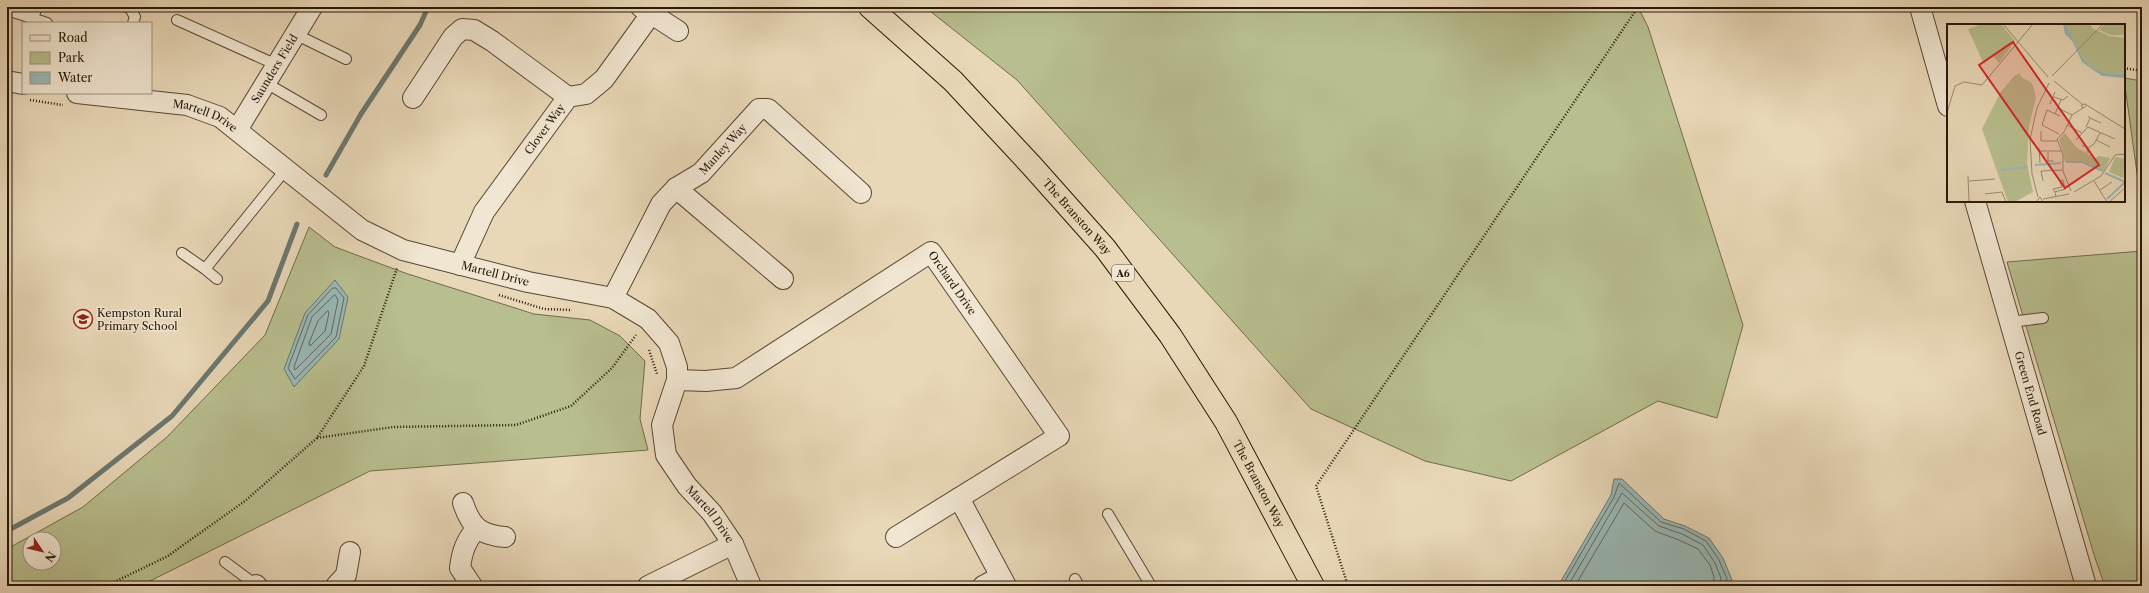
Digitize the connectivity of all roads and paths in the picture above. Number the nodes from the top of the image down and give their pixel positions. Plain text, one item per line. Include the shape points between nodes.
1 (37, 7) edge
2 (126, 7) edge
3 (312, 7) edge
4 (870, 7) edge
5 (1638, 7) edge
6 (1920, 7) edge
7 (7, 10) edge
8 (646, 10) edge
9 (32, 18) junction
10 (177, 20) dead end
11 (44, 22) edge
12 (133, 22) edge
13 (678, 31) dead end
14 (295, 34) junction
15 (346, 59) dead end
16 (277, 64) junction
17 (2125, 68) edge
18 (2142, 71) edge
19 (7, 81) edge
20 (266, 83) junction
21 (22, 90) edge
22 (38, 94) edge
23 (568, 97) junction
24 (414, 98) dead end
25 (71, 99) edge
26 (1947, 102) edge
27 (320, 115) dead end
28 (237, 130) junction
29 (286, 169) junction
30 (676, 188) junction
31 (861, 193) dead end
32 (1975, 202) edge
33 (182, 253) dead end
34 (460, 264) junction
35 (398, 265) dead end
36 (205, 269) junction
37 (218, 279) dead end
38 (783, 279) dead end
39 (613, 298) junction
40 (2043, 318) dead end
41 (2010, 322) junction
42 (640, 339) dead end
43 (647, 348) dead end
44 (658, 376) dead end
45 (677, 380) junction
46 (316, 438) junction
47 (959, 498) junction
48 (463, 503) dead end
49 (1108, 514) dead end
50 (476, 529) junction
51 (505, 537) dead end
52 (896, 537) dead end
53 (733, 544) junction
54 (350, 552) dead end
55 (225, 562) dead end
56 (1003, 581) edge
57 (106, 586) edge
58 (257, 586) edge
59 (336, 586) edge
60 (472, 586) edge
61 (648, 586) edge
62 (751, 586) edge
63 (982, 586) edge
64 (1151, 586) edge
65 (1313, 586) edge
66 (1348, 586) edge
67 (2086, 586) edge

1 - 9 lane
2 - 12 lane via 130,8 135,17
3 - 14 street, Saunders Field
4 - 65 highway, The Branston Way / A6 via 953,81 1105,248 1170,335 1226,422
5 - 66 path via 1316,486
6 - 26 street
7 - 9 lane
8 - 13 street
8 - 23 street, Clover Way via 604,79 586,94
9 - 11 lane
10 - 16 lane
14 - 15 lane
14 - 16 street, Saunders Field
16 - 20 street, Saunders Field
17 - 18 path
19 - 21 street
20 - 27 lane
20 - 28 street, Saunders Field
22 - 25 path
23 - 24 street via 492,41 474,30 462,29 453,37
23 - 34 street, Clover Way via 484,212
25 - 28 street, Martell Drive via 187,105 220,117
28 - 29 street, Martell Drive
29 - 34 street, Martell Drive via 362,230 404,250
29 - 36 lane
30 - 31 street, Manley Way via 701,173 759,109 768,109
30 - 38 street
30 - 39 street, Manley Way via 661,204
32 - 41 street, Green End Road
33 - 36 lane
34 - 39 street, Martell Drive via 528,282
35 - 46 path via 364,366
36 - 37 lane
39 - 45 street, Martell Drive via 648,319 668,343 677,366
40 - 41 lane
41 - 67 street, Green End Road
42 - 46 path via 636,335 612,368 571,406 516,425 393,427
43 - 44 path
45 - 47 street, Orchard Drive via 736,378 931,252 1060,436
45 - 53 street, Martell Drive via 662,425 666,455
46 - 57 path via 245,501 168,556
47 - 52 street, Orchard Drive
47 - 56 street
48 - 50 street
49 - 64 lane
50 - 51 street via 490,536
50 - 60 street via 462,551 460,568
53 - 61 street
53 - 62 street, Martell Drive
54 - 59 street via 346,575
55 - 58 lane
56 - 63 street

